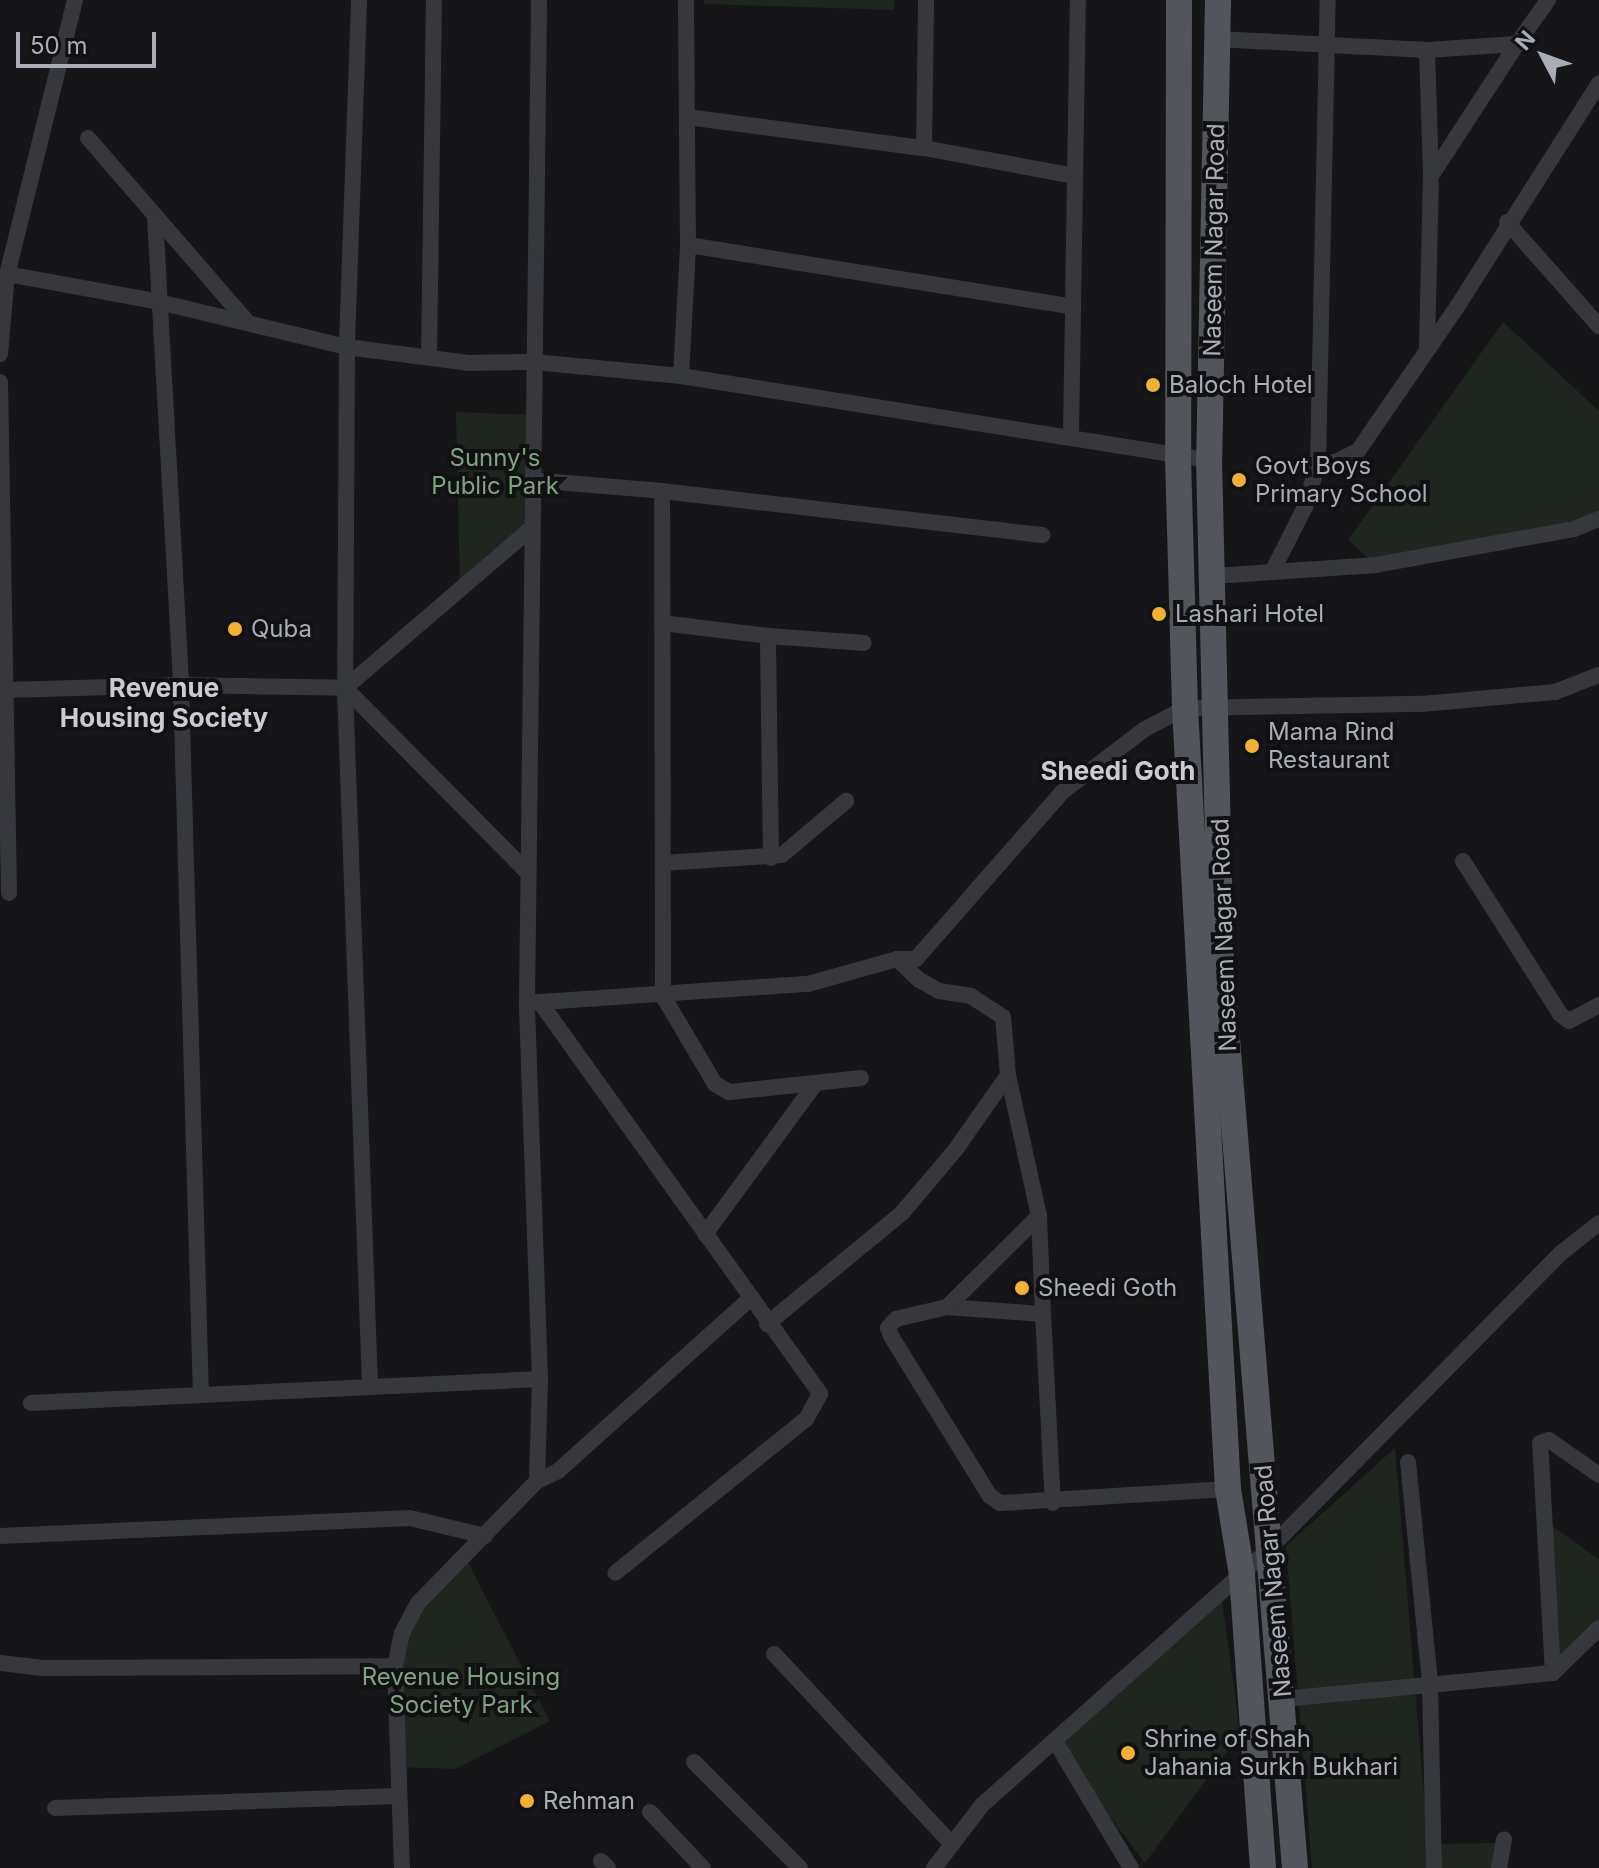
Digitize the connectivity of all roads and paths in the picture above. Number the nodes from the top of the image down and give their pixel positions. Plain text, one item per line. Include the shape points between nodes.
1 (75, 0) edge
2 (359, 0) edge
3 (434, 0) edge
4 (539, 0) edge
5 (686, 0) edge
6 (926, 0) edge
7 (1078, 0) edge
8 (1179, 0) edge
9 (1218, 0) edge
10 (1328, 0) edge
11 (1548, 0) edge
12 (1217, 39) junction
13 (1517, 44) junction
14 (1328, 46) junction
15 (1427, 50) junction
16 (1599, 83) edge
17 (687, 117) junction
18 (88, 138) dead end
19 (924, 148) junction
20 (1075, 176) junction
21 (1431, 176) junction
22 (155, 217) junction
23 (1507, 222) junction
24 (688, 245) junction
25 (7, 274) junction
26 (159, 302) junction
27 (1073, 307) junction
28 (248, 323) junction
29 (1599, 326) edge
30 (347, 347) junction
31 (1427, 348) junction
32 (0, 354) edge
33 (429, 357) junction
34 (534, 362) junction
35 (681, 376) junction
36 (0, 382) edge
37 (1071, 436) junction
38 (1178, 458) junction
39 (1209, 460) junction
40 (1318, 463) junction
41 (532, 480) junction
42 (662, 491) junction
43 (2, 502) edge
44 (1599, 519) edge
45 (532, 528) junction
46 (1042, 535) dead end
47 (1273, 570) junction
48 (1214, 576) junction
49 (662, 623) junction
50 (768, 636) junction
51 (864, 643) dead end
52 (1599, 675) edge
53 (1577, 683) junction
54 (181, 685) junction
55 (345, 688) junction
56 (6, 690) junction
57 (1599, 691) edge
58 (1185, 708) junction
59 (1218, 708) junction
60 (846, 801) dead end
61 (771, 858) junction
62 (1463, 861) dead end
63 (663, 863) junction
64 (528, 873) junction
65 (9, 893) dead end
66 (897, 959) junction
67 (663, 996) junction
68 (534, 1004) junction
69 (1599, 1005) edge
70 (1008, 1075) junction
71 (861, 1078) dead end
72 (815, 1084) junction
73 (1039, 1216) junction
74 (1599, 1223) edge
75 (705, 1234) junction
76 (750, 1299) junction
77 (947, 1307) junction
78 (1043, 1314) junction
79 (767, 1324) junction
80 (540, 1379) junction
81 (370, 1387) junction
82 (201, 1395) junction
83 (31, 1403) dead end
84 (1408, 1462) dead end
85 (1599, 1475) edge
86 (537, 1481) junction
87 (1228, 1489) junction
88 (1053, 1503) junction
89 (0, 1536) edge
90 (485, 1536) junction
91 (1270, 1548) junction
92 (615, 1573) dead end
93 (1242, 1575) junction
94 (1599, 1628) edge
95 (774, 1654) dead end
96 (0, 1663) edge
97 (395, 1666) junction
98 (1553, 1673) junction
99 (1430, 1684) junction
100 (1283, 1699) junction
101 (1055, 1741) junction
102 (694, 1762) dead end
103 (397, 1796) junction
104 (55, 1808) dead end
105 (650, 1812) dead end
106 (1504, 1839) dead end
107 (952, 1844) junction
108 (402, 1868) edge
109 (703, 1868) edge
110 (800, 1868) edge
111 (934, 1868) edge
112 (1131, 1868) edge
113 (1263, 1868) edge
114 (1295, 1868) edge
115 (1434, 1868) edge
116 (1499, 1868) edge

1 - 25 street
2 - 30 street
3 - 33 street
4 - 34 street
5 - 17 street
6 - 19 street
7 - 20 street
8 - 38 main road, Naseem Nagar Road
9 - 12 main road, Naseem Nagar Road
10 - 14 street
11 - 13 street
12 - 14 street
12 - 39 main road, Naseem Nagar Road
13 - 15 street
13 - 21 street
14 - 15 street
14 - 40 street
15 - 21 street
16 - 23 street
17 - 19 street
17 - 24 street
18 - 22 street
19 - 20 street
20 - 27 street
21 - 31 street
22 - 26 street
22 - 28 street
23 - 29 street
23 - 31 street
24 - 27 street
24 - 35 street
25 - 26 street
25 - 32 street
26 - 28 street
26 - 54 street
27 - 37 street
28 - 30 street
30 - 33 street
30 - 55 street
31 - 40 street via 1358,451 1336,462
33 - 34 street
34 - 35 street
34 - 41 street
35 - 37 street
36 - 43 street
37 - 38 street
38 - 39 street
38 - 58 main road, Naseem Nagar Road
39 - 48 main road, Naseem Nagar Road
40 - 47 street via 1305,507
41 - 42 street
41 - 45 street
42 - 46 street
42 - 49 street
43 - 56 street
44 - 47 street via 1574,529 1376,565
45 - 55 street
45 - 64 street
47 - 48 street
48 - 59 main road, Naseem Nagar Road
49 - 50 street
49 - 63 street
50 - 51 street
50 - 61 street
52 - 53 street
53 - 57 street
53 - 59 street via 1555,692 1422,704
54 - 55 street
54 - 56 street
54 - 82 street
55 - 64 street
55 - 81 street
56 - 65 street
58 - 59 street
58 - 66 street via 1145,729 1062,792 926,949 916,959
58 - 87 main road, Naseem Nagar Road
59 - 91 main road, Naseem Nagar Road via 1221,966
60 - 61 street via 792,849
61 - 63 street
62 - 69 street via 1560,1014 1569,1021
63 - 67 street
64 - 68 street
66 - 67 street via 808,984
66 - 70 street via 939,991 971,996 1003,1017
67 - 68 street
67 - 72 street via 699,1060 722,1088 745,1093
68 - 75 street
68 - 80 street
70 - 73 street
70 - 79 street via 902,1213
71 - 72 street
72 - 75 street
73 - 77 street
73 - 78 street
74 - 91 street via 1561,1253
75 - 76 street
76 - 79 street
76 - 86 street via 558,1471
77 - 78 street
77 - 88 street via 896,1319 888,1328 891,1336 990,1496 1008,1506
78 - 88 street
79 - 92 street via 820,1394 819,1405
80 - 81 street
80 - 86 street
81 - 82 street
82 - 83 street
84 - 99 street
85 - 98 street via 1549,1440 1540,1443
86 - 90 street
87 - 88 street
87 - 93 main road, Naseem Nagar Road
89 - 90 street via 410,1518
90 - 97 street via 418,1603 402,1633
91 - 93 street
91 - 100 main road, Naseem Nagar Road
93 - 101 street
93 - 113 main road, Naseem Nagar Road
94 - 98 street
95 - 107 street
96 - 97 street via 43,1668
97 - 103 street
98 - 99 street
99 - 100 street
99 - 115 street
100 - 114 main road, Naseem Nagar Road
101 - 107 street via 982,1805
101 - 112 street
102 - 110 street
103 - 104 street
103 - 108 street
105 - 109 street
106 - 116 street
107 - 111 street

